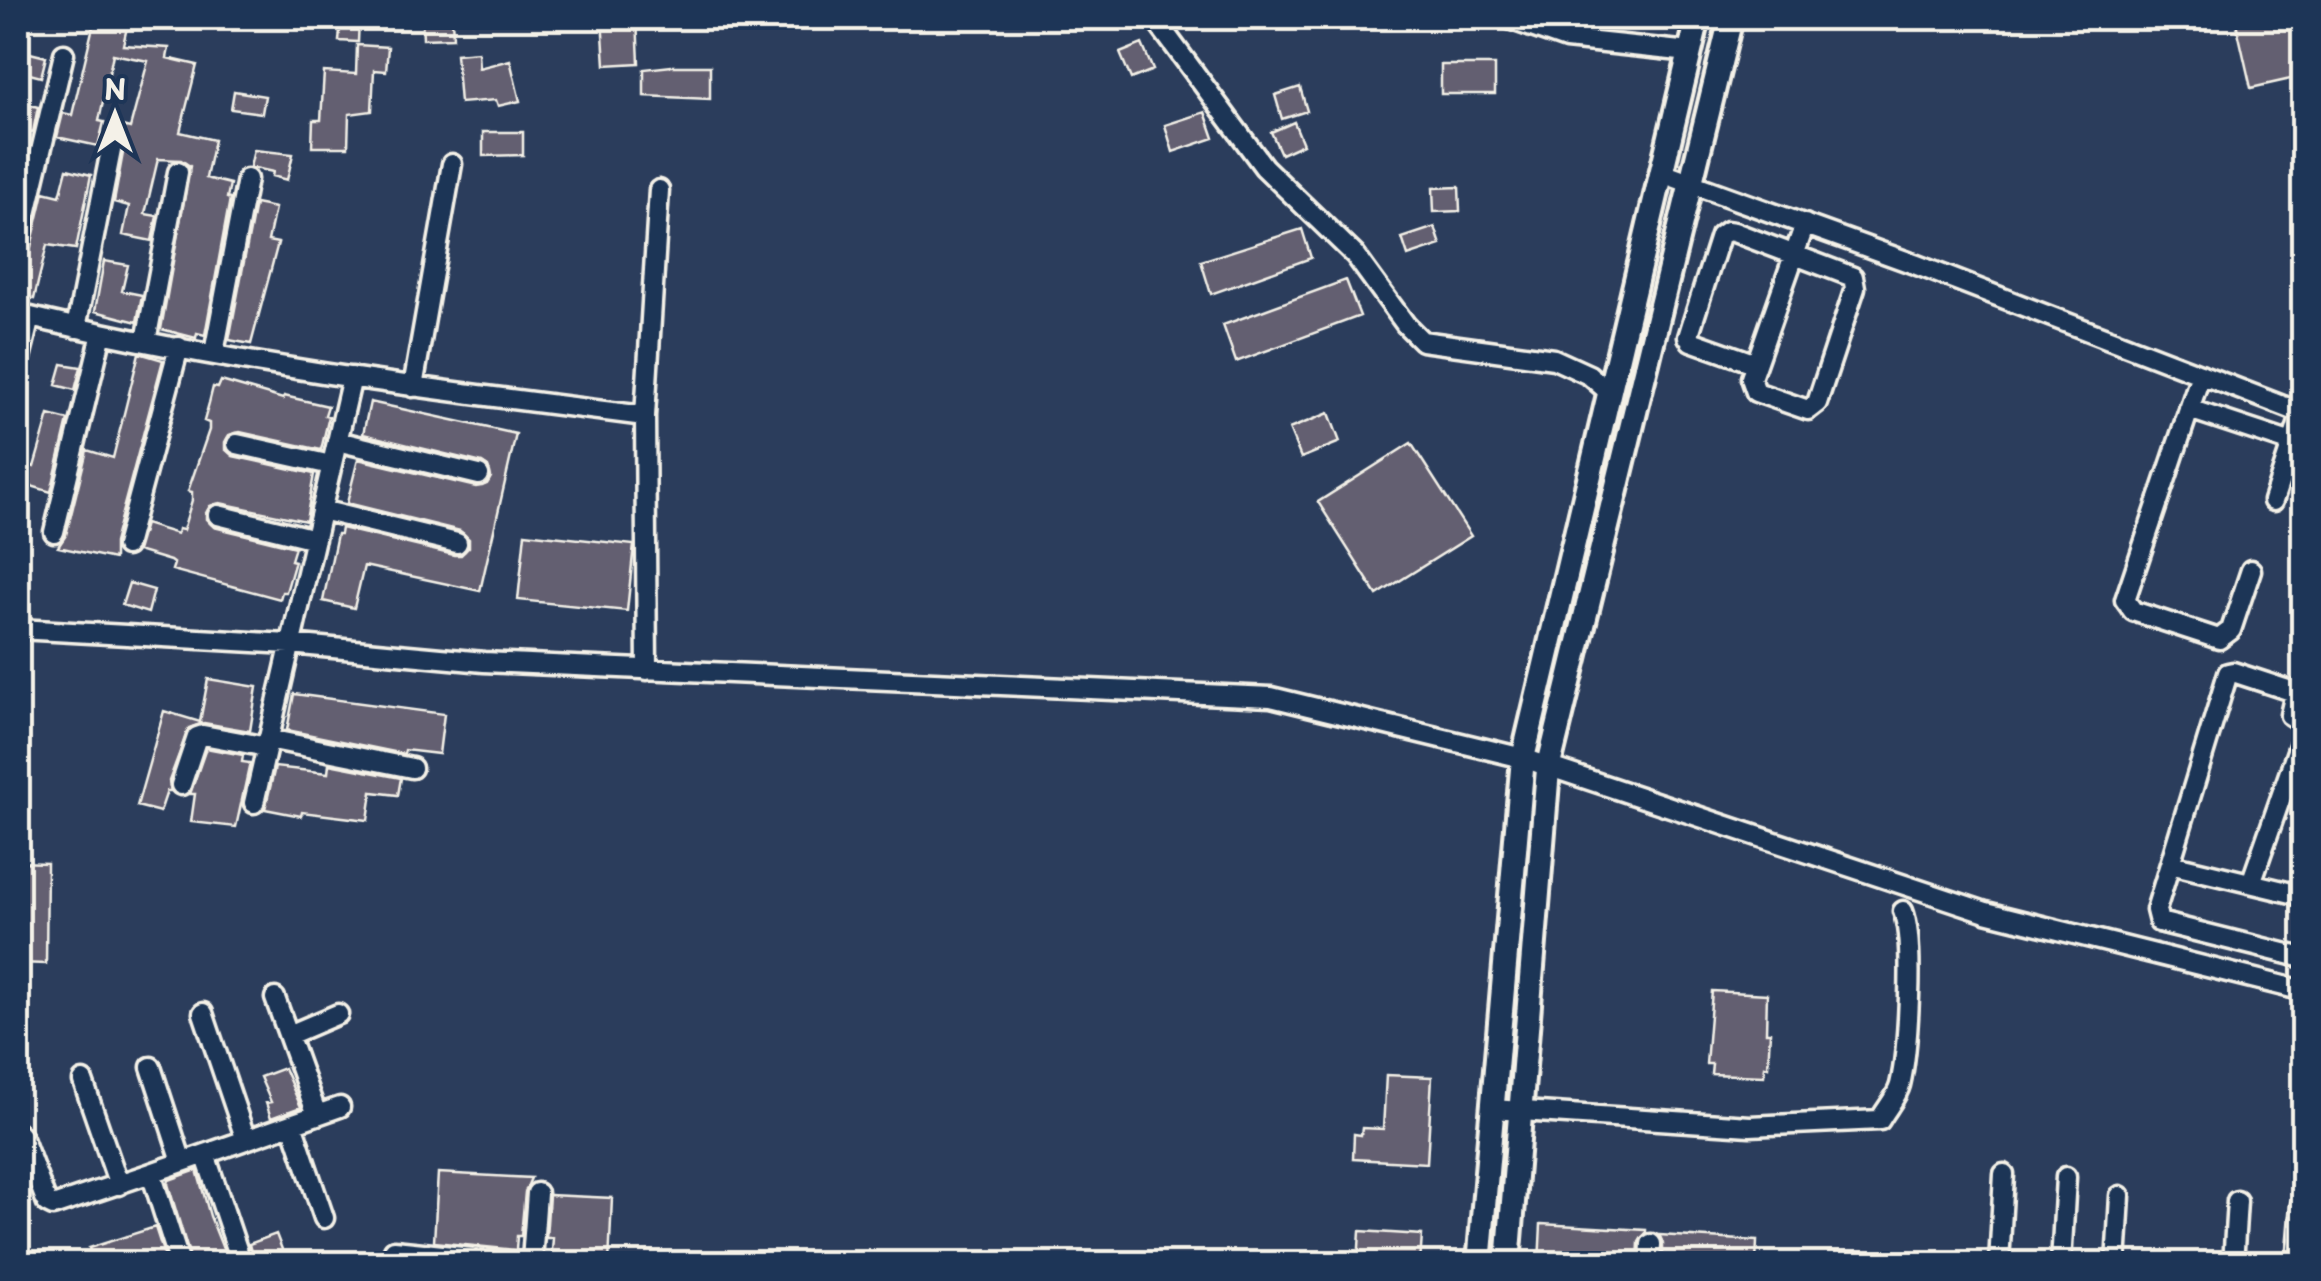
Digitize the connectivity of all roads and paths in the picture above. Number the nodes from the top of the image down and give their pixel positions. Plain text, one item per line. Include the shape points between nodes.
1 (1154, 18) edge
2 (1506, 18) edge
3 (1698, 18) edge
4 (1731, 18) edge
5 (1690, 52) junction
6 (64, 54) dead end
7 (114, 140) dead end
8 (452, 164) dead end
9 (178, 172) dead end
10 (1662, 173) junction
11 (247, 179) dead end
12 (1690, 182) junction
13 (658, 190) dead end
14 (1805, 224) junction
15 (18, 248) edge
16 (1794, 253) junction
17 (24, 315) edge
18 (76, 328) junction
19 (102, 332) junction
20 (146, 341) junction
21 (178, 347) junction
22 (214, 353) junction
23 (1756, 364) junction
24 (18, 366) edge
25 (2201, 374) junction
26 (352, 377) junction
27 (414, 386) junction
28 (1610, 393) junction
29 (2189, 408) junction
30 (2303, 413) edge
31 (645, 416) junction
32 (337, 441) junction
33 (2292, 443) junction
34 (237, 444) dead end
35 (332, 466) junction
36 (480, 475) dead end
37 (2274, 501) dead end
38 (322, 510) junction
39 (218, 516) dead end
40 (54, 532) dead end
41 (315, 538) junction
42 (457, 544) dead end
43 (126, 546) dead end
44 (2252, 570) dead end
45 (18, 629) edge
46 (290, 644) junction
47 (647, 670) junction
48 (2304, 728) edge
49 (268, 743) junction
50 (1523, 758) junction
51 (412, 768) dead end
52 (1548, 769) junction
53 (181, 785) dead end
54 (254, 803) dead end
55 (2170, 864) junction
56 (2251, 883) junction
57 (2304, 896) edge
58 (1904, 911) dead end
59 (2304, 958) edge
60 (2304, 991) edge
61 (276, 998) dead end
62 (203, 1013) dead end
63 (338, 1014) dead end
64 (288, 1035) junction
65 (152, 1066) dead end
66 (83, 1082) dead end
67 (340, 1107) dead end
68 (1519, 1109) junction
69 (1492, 1110) junction
70 (316, 1115) junction
71 (292, 1124) junction
72 (18, 1133) edge
73 (246, 1140) junction
74 (205, 1154) junction
75 (182, 1162) junction
76 (151, 1172) junction
77 (2004, 1174) dead end
78 (2066, 1177) dead end
79 (118, 1185) junction
80 (537, 1193) dead end
81 (2120, 1196) dead end
82 (2238, 1201) dead end
83 (2302, 1205) edge
84 (324, 1218) dead end
85 (1651, 1244) dead end
86 (394, 1250) dead end
87 (531, 1262) edge
88 (180, 1264) edge
89 (242, 1264) edge
90 (1479, 1264) edge
91 (1508, 1264) edge
92 (1650, 1264) edge
93 (1999, 1264) edge
94 (2061, 1264) edge
95 (2116, 1264) edge
96 (2233, 1264) edge
97 (2296, 1264) edge

1 - 28 street via 1264,167 1355,255 1422,342 1554,359
2 - 5 street via 1566,39
3 - 5 street
4 - 12 street
5 - 10 street
6 - 15 street
7 - 18 street
8 - 27 street
9 - 20 street
10 - 12 street
10 - 28 street
11 - 22 street
12 - 14 street
12 - 52 street
13 - 31 street
14 - 16 street
14 - 25 street
16 - 23 street
16 - 23 street via 1727,230 1720,236 1688,337
16 - 23 street via 1850,274 1855,282 1817,403 1808,410 1756,392 1750,378
17 - 18 street
17 - 24 street
18 - 19 street
19 - 20 street
19 - 40 street
20 - 21 street
21 - 22 street
21 - 43 street
22 - 26 street
25 - 29 street
25 - 30 street
26 - 27 street
26 - 32 street
27 - 31 street
28 - 50 street
29 - 33 street
29 - 44 street via 2125,600 2133,611 2219,638 2231,630
30 - 33 street
31 - 47 street
32 - 35 street
32 - 36 street
33 - 37 street
34 - 35 street
35 - 38 street
38 - 41 street
38 - 42 street
39 - 41 street
41 - 46 street
45 - 46 street
46 - 47 street
46 - 49 street
47 - 50 street via 1271,697
48 - 55 street via 2290,715 2291,690 2228,673
48 - 56 street
49 - 51 street
49 - 53 street via 196,737
49 - 54 street
50 - 52 street
50 - 69 street
52 - 60 street via 1986,912
52 - 68 street
55 - 56 street
55 - 59 street via 2156,910 2160,922
56 - 57 street
58 - 68 street via 1910,972 1900,1087 1880,1120 1750,1126
61 - 64 street
62 - 73 street
63 - 64 street
64 - 70 street
65 - 75 street
66 - 79 street
67 - 70 street
68 - 69 street
68 - 91 street
69 - 90 street
70 - 71 street
71 - 73 street
71 - 84 street
72 - 79 street via 47,1203 62,1206
73 - 74 street
74 - 75 street
74 - 89 street
75 - 76 street
76 - 79 street
76 - 88 street
77 - 93 street
78 - 94 street
80 - 87 street
81 - 95 street
82 - 96 street
83 - 97 street
85 - 92 street
86 - 87 street

